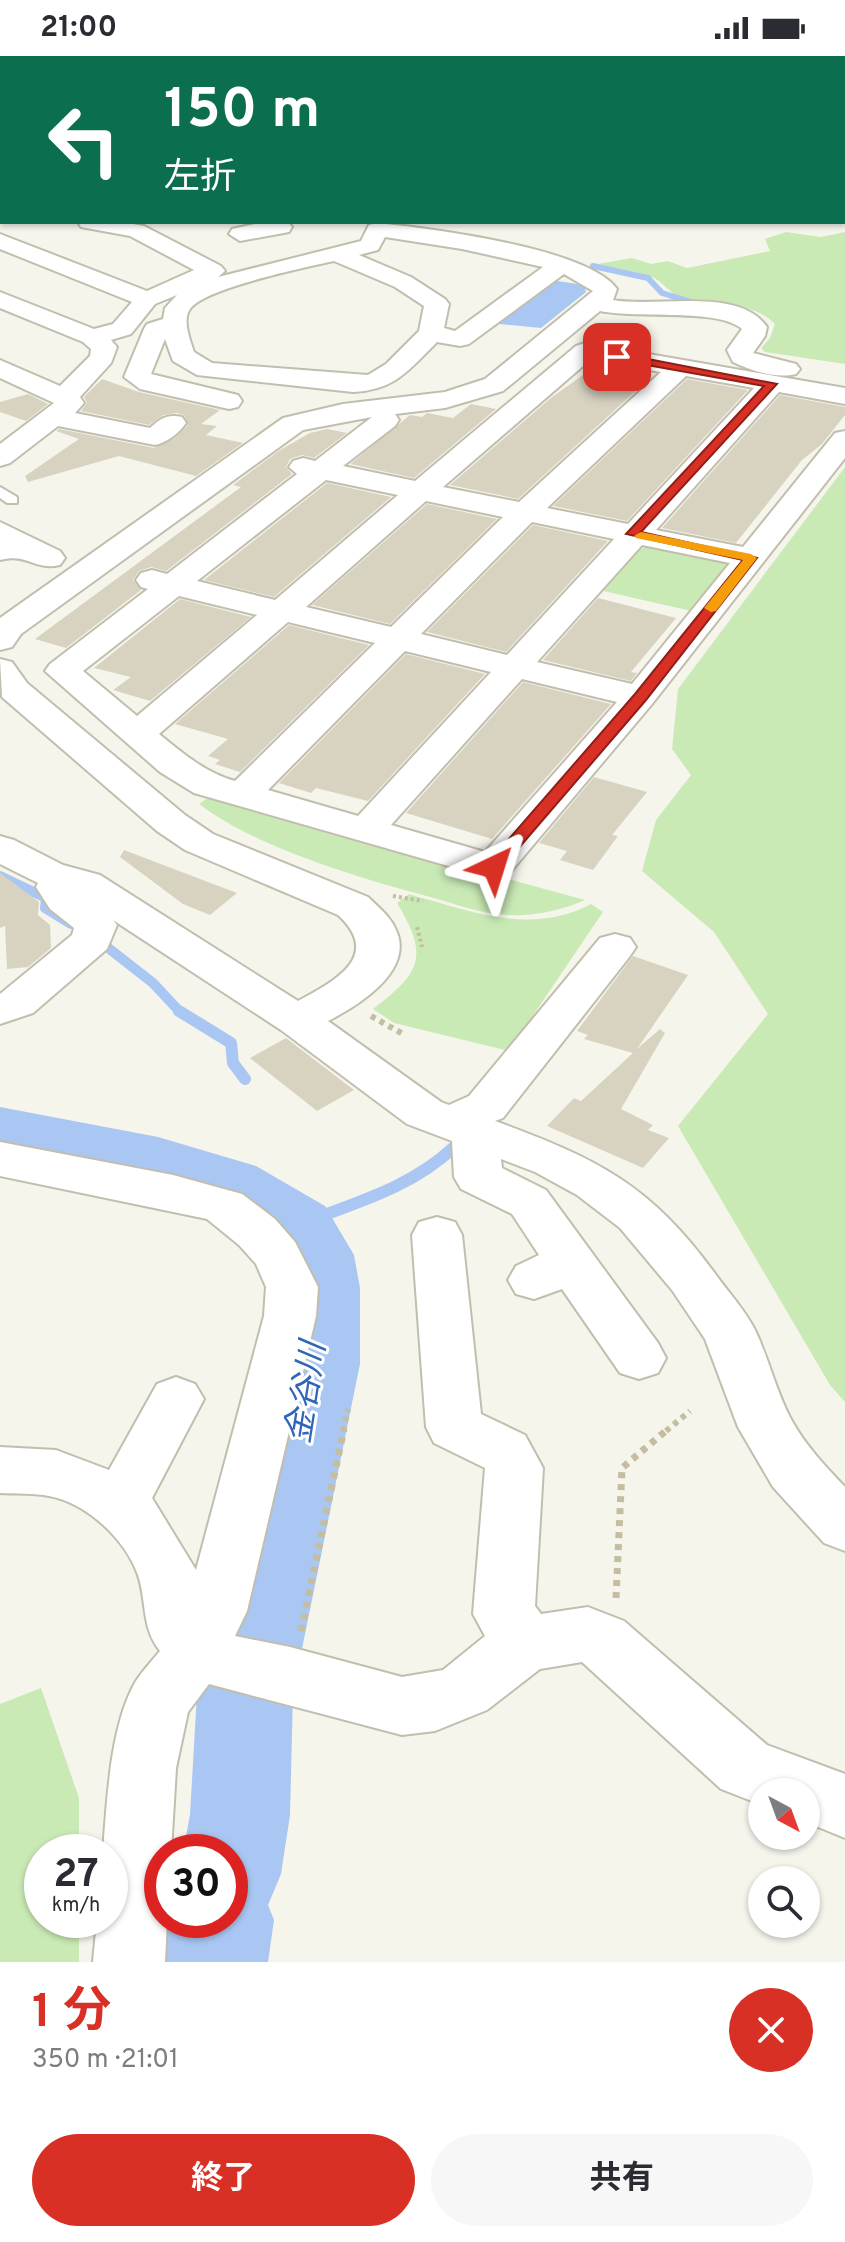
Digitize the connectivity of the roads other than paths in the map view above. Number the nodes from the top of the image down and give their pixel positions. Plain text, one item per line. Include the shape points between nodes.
1 (100, 224) edge
2 (277, 224) edge
3 (377, 226) edge
4 (131, 230) junction
5 (240, 234) dead end
6 (69, 236) dead end
7 (0, 241) edge
8 (338, 254) junction
9 (560, 266) junction
10 (0, 299) edge
11 (147, 299) junction
12 (595, 303) junction
13 (174, 323) junction
14 (431, 333) junction
15 (102, 335) junction
16 (490, 335) junction
17 (550, 340) junction
18 (0, 368) edge
19 (680, 368) junction
20 (139, 374) junction
21 (845, 380) edge
22 (772, 384) junction
23 (845, 396) edge
24 (138, 403) dead end
25 (58, 407) junction
26 (259, 407) dead end
27 (385, 420) dead end
28 (172, 423) dead end
29 (102, 426) junction
30 (845, 439) edge
31 (248, 456) junction
32 (0, 457) edge
33 (320, 470) junction
34 (418, 490) junction
35 (525, 512) junction
36 (632, 534) junction
37 (5, 542) edge
38 (49, 558) dead end
39 (751, 558) junction
40 (94, 567) junction
41 (171, 585) junction
42 (283, 611) junction
43 (397, 638) junction
44 (0, 640) edge
45 (513, 666) junction
46 (0, 669) edge
47 (640, 697) junction
48 (138, 734) junction
49 (242, 795) junction
50 (365, 831) junction
51 (0, 848) edge
52 (49, 874) junction
53 (615, 947) dead end
54 (6, 999) edge
55 (297, 1020) junction
56 (465, 1124) junction
57 (526, 1133) dead end
58 (0, 1159) edge
59 (437, 1235) dead end
60 (639, 1358) dead end
61 (176, 1399) dead end
62 (0, 1470) edge
63 (120, 1504) junction
64 (845, 1526) edge
65 (528, 1644) junction
66 (209, 1656) junction
67 (845, 1806) edge
68 (129, 1962) edge

1 - 4 street
2 - 5 street via 281,227
3 - 8 street via 370,245
3 - 9 street
4 - 6 street via 90,241
4 - 11 street via 213,271
7 - 11 street
8 - 13 street via 202,291 178,305
8 - 14 street via 403,282 437,304
9 - 12 street via 602,283 604,296
9 - 16 street
10 - 15 street
11 - 15 street via 122,329
12 - 17 street
12 - 21 street via 627,309 716,310 750,319 755,327 740,350 742,357
13 - 14 street via 182,356 206,370 353,384 374,383
13 - 20 street via 156,329
14 - 16 street
15 - 20 street via 124,345 120,369
15 - 25 street via 102,358
16 - 17 street
17 - 31 street via 494,385 477,392 310,418
18 - 25 street
19 - 22 street
19 - 34 street via 585,351
19 - 35 street
20 - 26 street via 149,383
22 - 23 street
22 - 36 street
24 - 29 street
25 - 29 street
25 - 32 street
27 - 33 street
28 - 29 street via 155,437
30 - 39 street
31 - 33 street
31 - 40 street
33 - 34 street
33 - 41 street
34 - 35 street
34 - 42 street
35 - 36 street
35 - 43 street
36 - 39 street
36 - 45 street
37 - 38 street
39 - 47 street
40 - 41 street
40 - 44 street via 9,627
41 - 42 street
41 - 48 street via 62,671
42 - 43 street
42 - 48 street
43 - 45 street
43 - 49 street
45 - 47 street
45 - 50 street
46 - 55 street via 14,690 171,823 199,842 353,906 371,923 378,948 369,971
47 - 50 street via 494,867
48 - 49 street via 207,785
49 - 50 street
51 - 52 street
52 - 54 street via 64,900 96,925 96,931 92,940
52 - 55 street via 86,884
53 - 56 street via 486,1107
55 - 56 street via 424,1113
56 - 57 street
56 - 60 street via 478,1177 529,1202 553,1271
56 - 64 street via 574,1170 638,1215 729,1332 766,1427 793,1471
58 - 66 street via 224,1206 277,1255 292,1287 290,1316
59 - 65 street via 454,1427 505,1451 514,1468 504,1614
61 - 63 street
62 - 63 street via 56,1473
63 - 66 street via 161,1559 176,1625
65 - 66 street via 465,1690 435,1702 402,1706
65 - 67 street via 570,1635 593,1637 744,1767
66 - 68 street via 159,1701 143,1768

